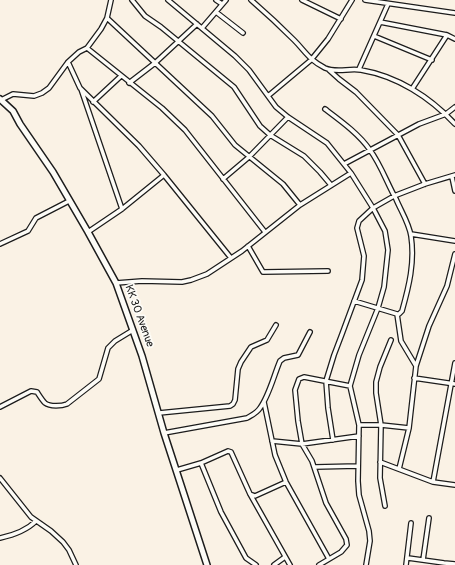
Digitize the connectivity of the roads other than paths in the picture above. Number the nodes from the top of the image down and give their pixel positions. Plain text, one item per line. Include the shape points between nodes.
1 (111, 0) edge
2 (132, 0) edge
3 (168, 0) edge
4 (216, 0) edge
5 (226, 0) edge
6 (251, 0) edge
7 (302, 0) edge
8 (352, 0) edge
9 (365, 0) edge
10 (222, 4) junction
11 (388, 4) junction
12 (216, 12) junction
13 (455, 13) edge
14 (107, 18) junction
15 (341, 19) junction
16 (380, 22) junction
17 (197, 24) junction
18 (202, 28) junction
19 (243, 33) dead end
20 (447, 35) junction
21 (374, 36) junction
22 (455, 39) edge
23 (178, 41) junction
24 (87, 48) junction
25 (311, 60) junction
26 (432, 60) junction
27 (68, 62) junction
28 (155, 63) junction
29 (359, 69) junction
30 (329, 70) junction
31 (121, 76) junction
32 (129, 83) junction
33 (80, 88) junction
34 (412, 89) junction
35 (268, 96) junction
36 (0, 99) edge
37 (93, 102) junction
38 (455, 107) edge
39 (325, 109) dead end
40 (446, 114) junction
41 (288, 116) junction
42 (455, 124) edge
43 (270, 135) junction
44 (398, 135) junction
45 (370, 150) junction
46 (249, 157) junction
47 (344, 164) junction
48 (351, 173) junction
49 (164, 175) junction
50 (454, 176) edge
51 (223, 179) junction
52 (425, 184) junction
53 (331, 185) junction
54 (455, 191) edge
55 (394, 196) junction
56 (69, 201) junction
57 (300, 205) junction
58 (373, 208) junction
59 (122, 209) junction
60 (88, 232) junction
61 (265, 232) junction
62 (411, 234) junction
63 (455, 241) edge
64 (0, 244) edge
65 (248, 246) junction
66 (455, 254) edge
67 (232, 258) junction
68 (454, 261) edge
69 (328, 271) dead end
70 (116, 283) junction
71 (354, 301) junction
72 (378, 308) junction
73 (397, 314) junction
74 (276, 326) dead end
75 (133, 330) junction
76 (310, 332) dead end
77 (391, 340) dead end
78 (455, 364) edge
79 (416, 366) junction
80 (414, 378) junction
81 (326, 381) junction
82 (453, 384) edge
83 (350, 386) junction
84 (264, 402) junction
85 (0, 407) edge
86 (159, 413) junction
87 (359, 425) junction
88 (381, 425) junction
89 (409, 428) junction
90 (164, 433) junction
91 (359, 436) junction
92 (333, 440) junction
93 (272, 441) junction
94 (302, 444) junction
95 (380, 462) junction
96 (201, 463) junction
97 (358, 466) junction
98 (315, 467) junction
99 (399, 469) junction
100 (177, 470) junction
101 (0, 478) edge
102 (286, 482) junction
103 (433, 482) junction
104 (455, 485) edge
105 (250, 494) junction
106 (385, 506) dead end
107 (429, 518) dead end
108 (36, 521) junction
109 (411, 523) dead end
110 (0, 538) edge
111 (285, 557) junction
112 (408, 558) junction
113 (329, 559) junction
114 (423, 560) junction
115 (455, 564) edge
116 (76, 565) edge
117 (207, 565) edge
118 (256, 565) edge
119 (274, 565) edge
120 (290, 565) edge
121 (319, 565) edge
122 (366, 565) edge
123 (406, 565) edge

1 - 14 street
2 - 23 street via 145,16
3 - 17 street
4 - 10 street
5 - 10 street
6 - 25 street via 297,43
7 - 15 street
8 - 15 street
9 - 11 street
10 - 12 street
11 - 13 street
11 - 16 street
12 - 18 street
12 - 19 street
14 - 24 street
14 - 28 street
15 - 25 street
16 - 20 street
16 - 21 street
17 - 18 street
17 - 23 street
18 - 35 street via 250,70
20 - 22 street
20 - 26 street
21 - 26 street
21 - 29 street
23 - 28 street
23 - 43 street via 234,87 253,117
24 - 27 street
24 - 31 street
25 - 30 street
25 - 35 street
26 - 34 street
27 - 33 street
27 - 36 street via 49,88 42,93 34,96 13,94
28 - 32 street
28 - 46 street via 212,116 235,145
29 - 30 street
29 - 34 street
30 - 44 street via 356,92
31 - 32 street
31 - 37 street
32 - 51 street via 162,108 185,130
33 - 37 street
33 - 59 street
34 - 40 street
35 - 41 street via 276,107
36 - 56 main road, KK 30 Avenue via 13,111
37 - 49 street via 139,146
38 - 40 street
39 - 45 street via 347,126
40 - 42 street
40 - 44 street
41 - 43 street
41 - 47 street via 327,143
43 - 46 street
43 - 53 street via 304,156
44 - 45 street
44 - 52 street
45 - 47 street
45 - 55 street
46 - 51 street
46 - 57 street via 283,184
47 - 48 street
48 - 53 street
48 - 58 street
49 - 59 street
49 - 67 street
50 - 52 street
50 - 54 street
51 - 61 street
52 - 55 street
53 - 57 street
55 - 58 street
55 - 62 street
56 - 60 main road, KK 30 Avenue
56 - 64 street via 36,218 28,231
57 - 61 street
58 - 71 street via 359,221 357,228 364,256 364,270
58 - 72 street via 385,231 388,250 384,287
59 - 60 street
60 - 70 main road, KK 30 Avenue
61 - 65 street
62 - 63 street
62 - 73 street via 412,273 402,311
65 - 67 street
65 - 69 street via 263,272
66 - 68 street
67 - 70 street via 214,270 191,280 176,283
68 - 79 street
70 - 75 main road, KK 30 Avenue
71 - 72 street
71 - 81 street
72 - 73 street
72 - 83 street via 359,355
73 - 79 street via 401,341
74 - 86 street via 267,340 251,347 241,362 233,404
75 - 85 street via 108,348 99,379 67,404 48,405 37,392 31,391
75 - 86 main road, KK 30 Avenue
76 - 84 street via 298,355 280,361
77 - 88 street via 376,382
78 - 82 street
79 - 80 street
80 - 82 street
80 - 89 street
81 - 83 street
81 - 92 street
81 - 94 street via 301,377 295,390
82 - 103 street
83 - 87 street
84 - 90 street via 247,418
84 - 93 street
86 - 90 main road, KK 30 Avenue
87 - 88 street
87 - 91 street
88 - 89 street
88 - 95 street
89 - 99 street
90 - 100 main road, KK 30 Avenue
91 - 92 street
91 - 97 street
92 - 94 street
93 - 94 street
93 - 102 street
94 - 98 street
95 - 99 street
95 - 106 street
96 - 100 street
96 - 105 street via 231,452
96 - 118 street via 221,512 246,558
97 - 98 street
97 - 122 street via 359,495 370,541
98 - 113 street via 326,503 347,545
99 - 103 street
100 - 117 main road, KK 30 Avenue
101 - 108 street
102 - 105 street via 255,496
102 - 113 street
103 - 104 street
105 - 111 street
107 - 114 street
108 - 110 street via 27,529
108 - 116 street via 63,542
109 - 112 street
111 - 119 street
111 - 120 street
112 - 114 street
112 - 123 street
113 - 121 street
114 - 115 street

